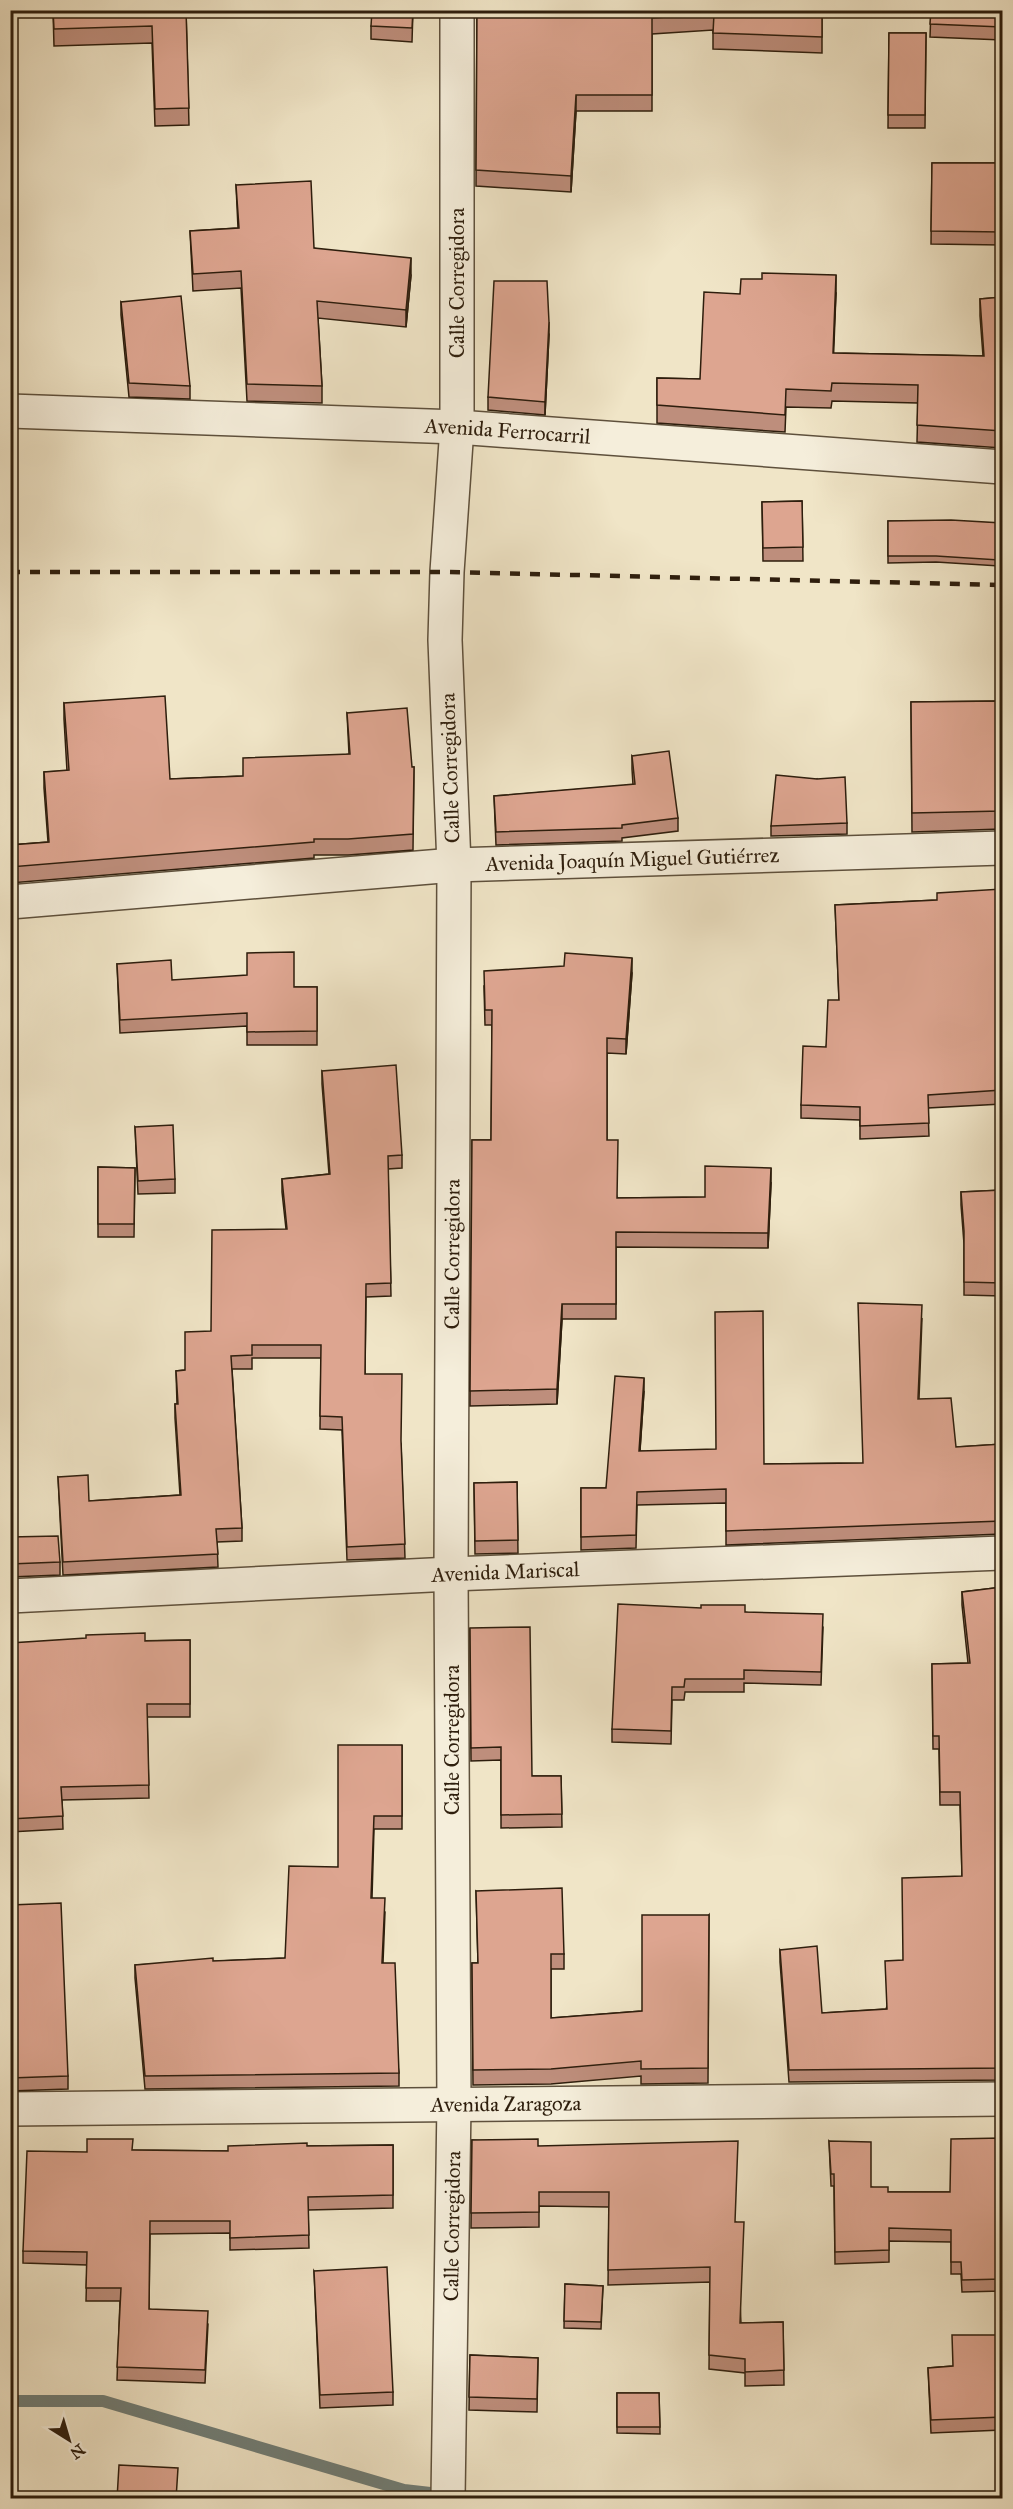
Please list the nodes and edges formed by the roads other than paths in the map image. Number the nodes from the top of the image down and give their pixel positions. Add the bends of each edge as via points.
1 (458, 10) edge
2 (10, 411) edge
3 (457, 427) junction
4 (1002, 467) edge
5 (1002, 848) edge
6 (454, 865) junction
7 (10, 902) edge
8 (1002, 1553) edge
9 (451, 1574) junction
10 (10, 1596) edge
11 (1002, 2099) edge
12 (454, 2103) junction
13 (10, 2109) edge
14 (448, 2499) edge

1 - 3 street, Calle Corregidora
2 - 3 street, Avenida Ferrocarril
3 - 4 street, Avenida Ferrocarril
3 - 6 street, Calle Corregidora via 446,640
5 - 6 street, Avenida Joaquín Miguel Gutiérrez
6 - 7 street, Avenida Joaquín Miguel Gutiérrez
6 - 9 street, Calle Corregidora
8 - 9 street, Avenida Mariscal
9 - 10 street, Avenida Mariscal
9 - 12 street, Calle Corregidora
11 - 12 street, Avenida Zaragoza
12 - 13 street, Avenida Zaragoza
12 - 14 street, Calle Corregidora

